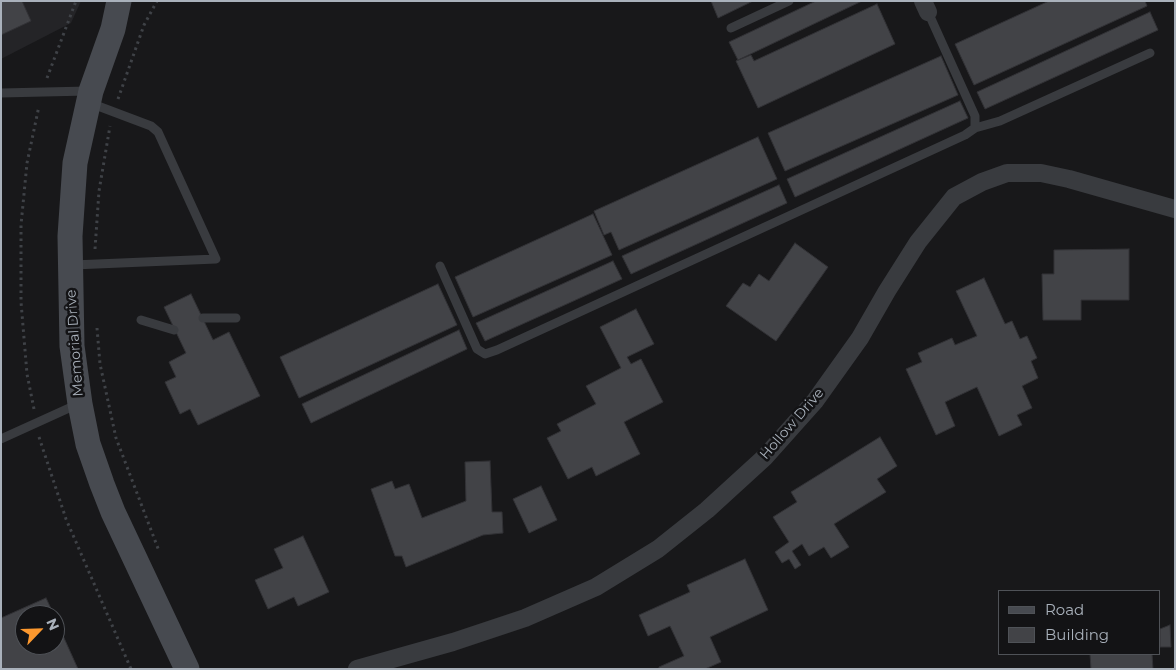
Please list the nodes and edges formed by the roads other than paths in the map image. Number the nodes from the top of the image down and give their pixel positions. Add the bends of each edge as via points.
1 (119, 1) edge
2 (789, 1) edge
3 (925, 7) edge
4 (731, 28) dead end
5 (1150, 53) dead end
6 (1, 93) edge
7 (90, 97) junction
8 (975, 128) junction
9 (1175, 209) edge
10 (82, 264) junction
11 (440, 266) dead end
12 (203, 318) dead end
13 (236, 318) dead end
14 (141, 320) dead end
15 (174, 330) dead end
16 (80, 404) junction
17 (1, 439) edge
18 (187, 669) edge
19 (357, 669) edge

1 - 7 main road, Memorial Drive
2 - 4 lane
3 - 8 lane via 975,116
5 - 8 lane via 1000,121
6 - 7 lane
7 - 10 main road, Memorial Drive via 75,163 70,236
7 - 10 lane via 114,112 152,126 158,132 216,259
8 - 11 lane via 485,354 477,349
9 - 19 street, Hollow Drive via 1041,173 1006,173 954,197 918,242 886,290 860,338 815,401 765,457 658,549 596,587 525,618
10 - 16 main road, Memorial Drive via 72,346
12 - 13 lane
14 - 15 lane
16 - 17 lane
16 - 18 main road, Memorial Drive via 88,444 113,512

